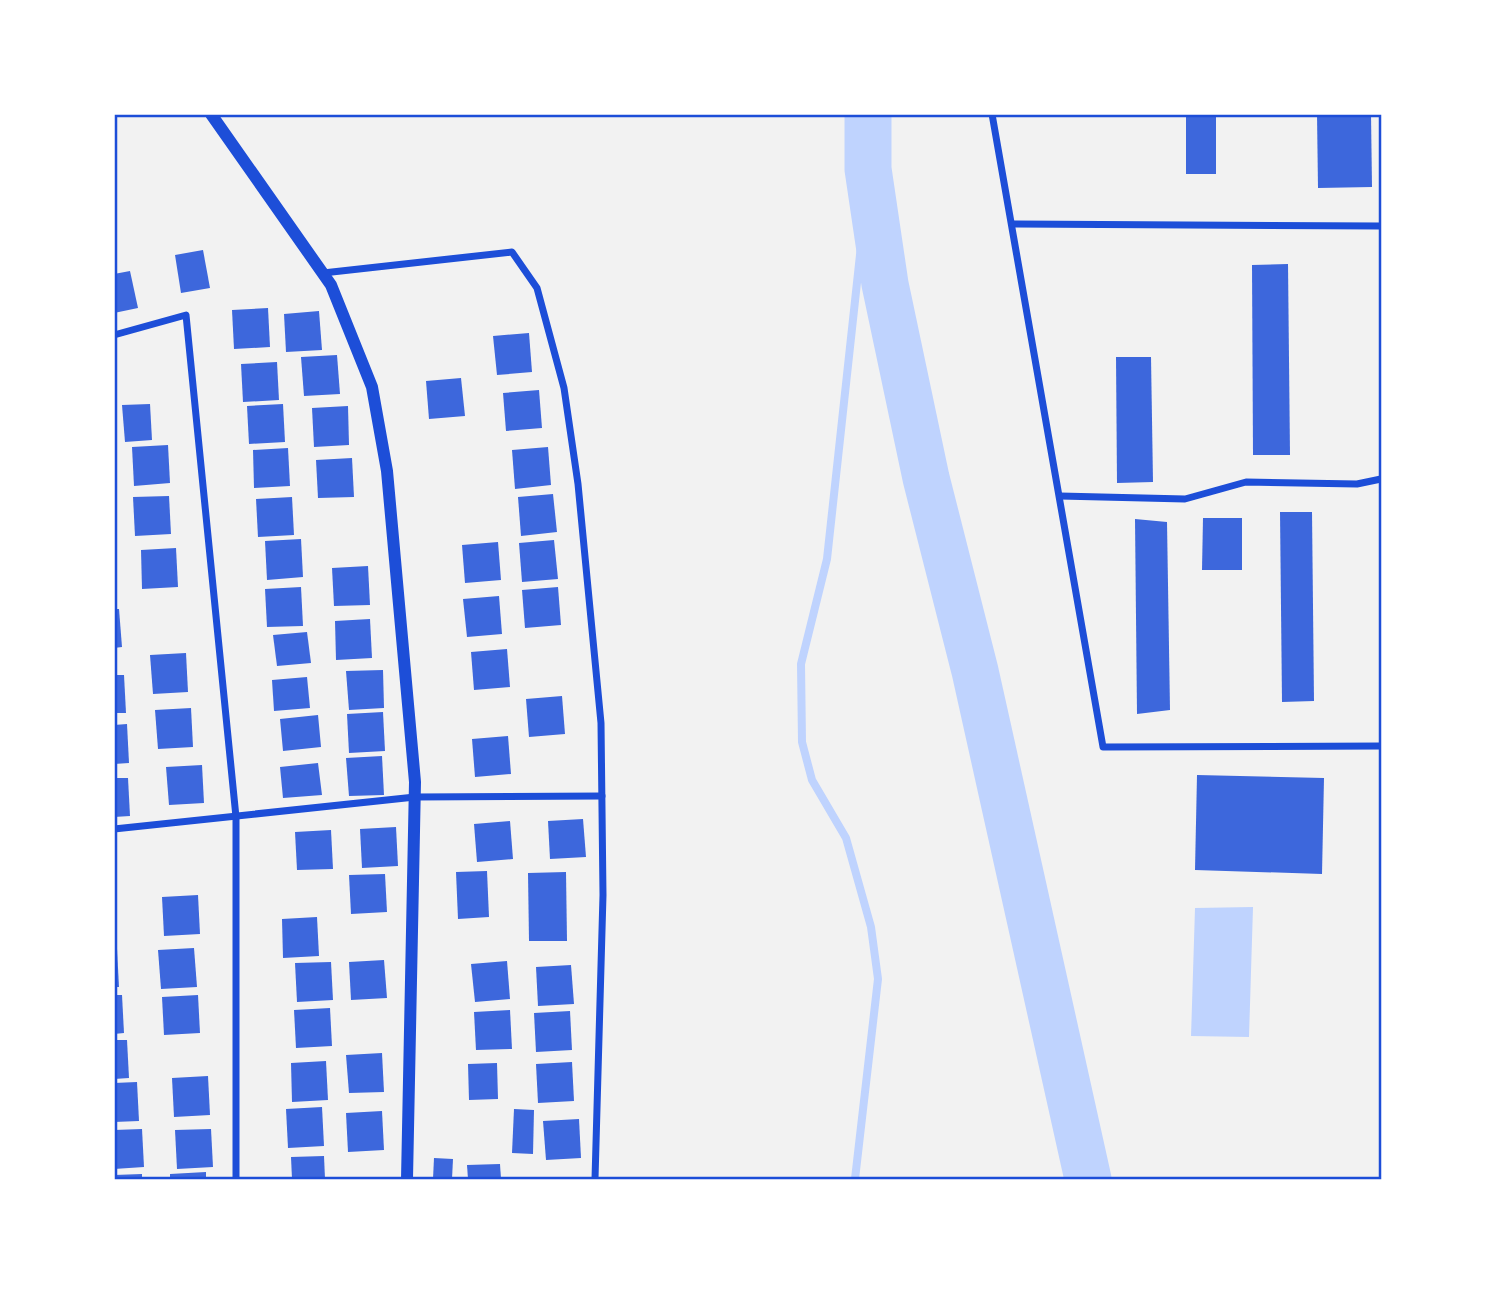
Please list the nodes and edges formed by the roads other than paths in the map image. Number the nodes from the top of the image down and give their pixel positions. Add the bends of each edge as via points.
1 (211, 114) edge
2 (992, 114) edge
3 (1013, 224) junction
4 (1381, 226) edge
5 (322, 273) junction
6 (114, 335) edge
7 (1381, 479) edge
8 (1060, 496) junction
9 (1381, 746) edge
10 (602, 796) junction
11 (415, 797) junction
12 (236, 817) junction
13 (114, 829) edge
14 (236, 1179) edge
15 (407, 1179) edge
16 (595, 1179) edge

1 - 5 street
2 - 3 street
3 - 4 street
3 - 8 street
5 - 10 street via 512,253 537,288 564,388 578,484 601,723
5 - 11 street via 358,349 380,425 410,704
6 - 12 street via 186,315
7 - 8 street via 1357,484 1246,482 1185,499
8 - 9 street via 1103,747
10 - 11 street
10 - 16 street
11 - 12 street
11 - 15 street
12 - 13 street
12 - 14 street

